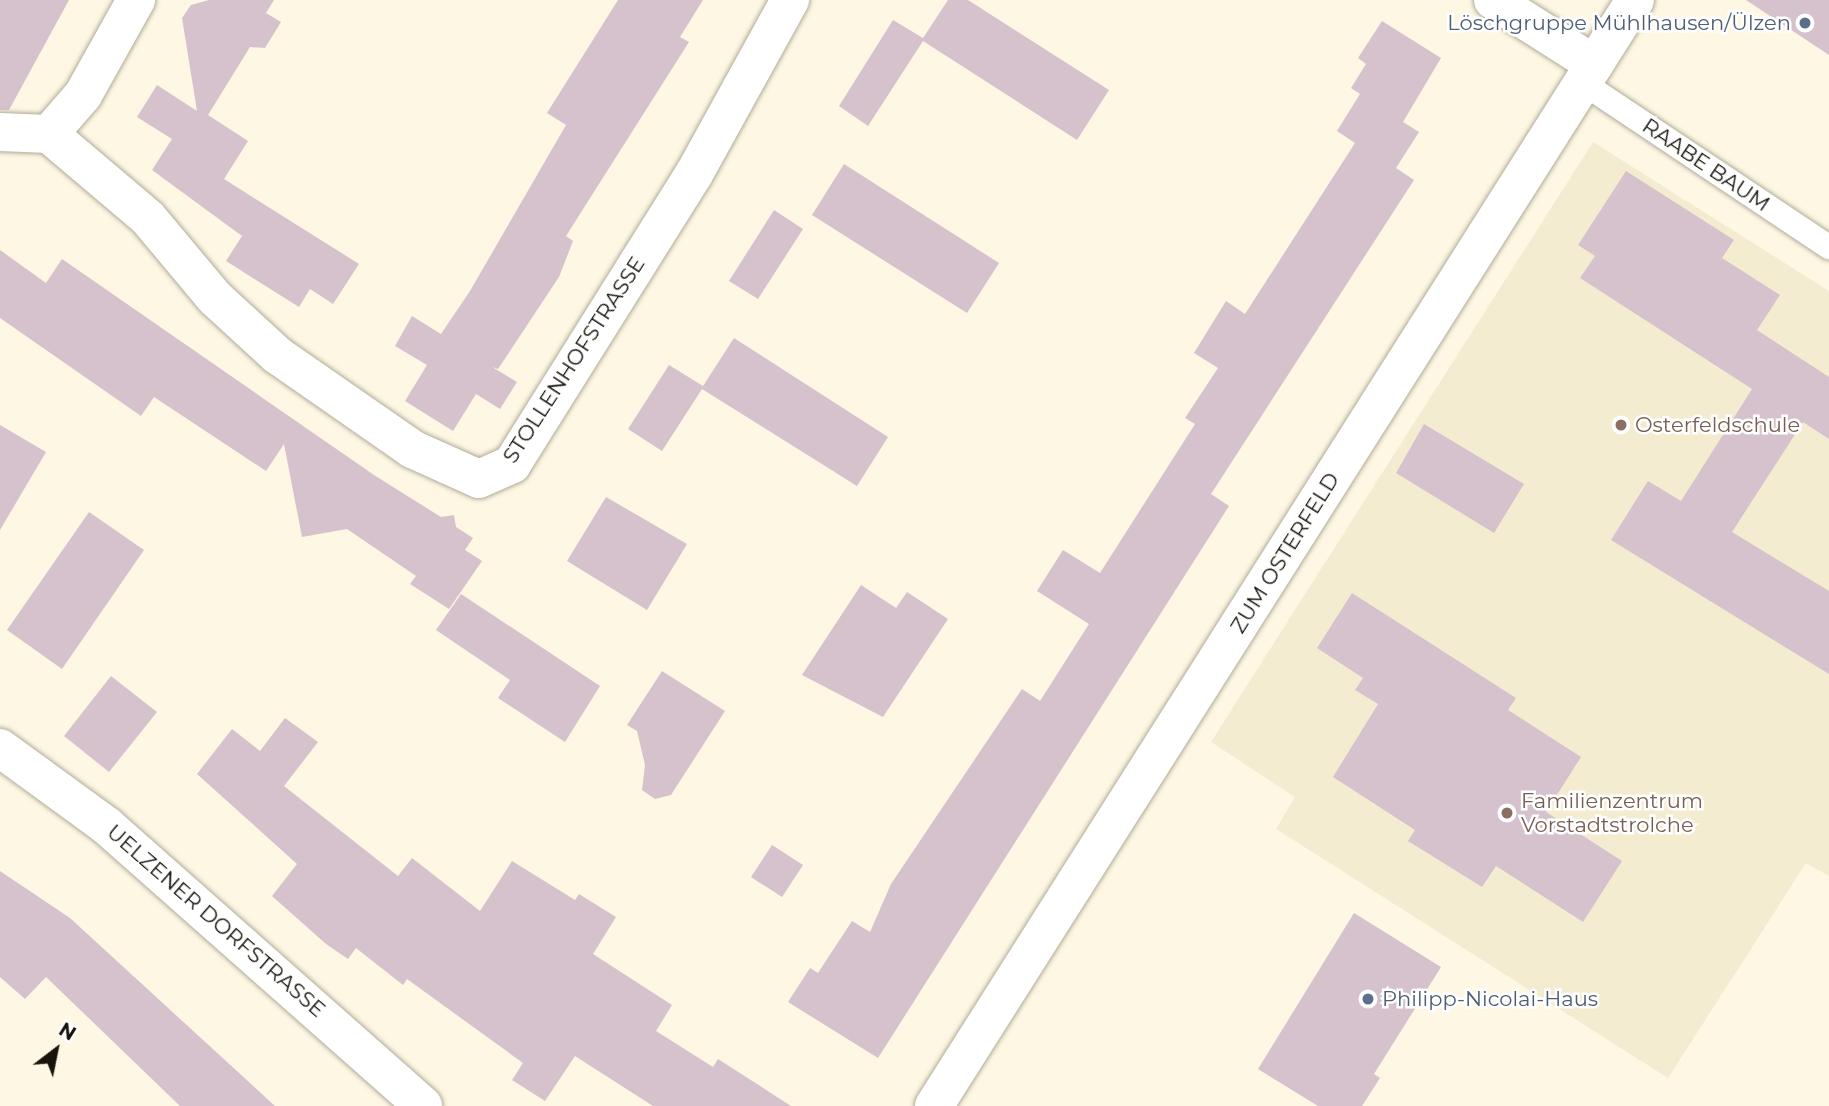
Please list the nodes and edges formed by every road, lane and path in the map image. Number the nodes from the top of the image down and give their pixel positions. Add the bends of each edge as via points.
1 (136, 0) edge
2 (790, 0) edge
3 (1493, 0) edge
4 (1635, 0) edge
5 (1588, 74) junction
6 (0, 132) edge
7 (49, 134) junction
8 (1829, 247) edge
9 (0, 748) edge
10 (423, 1106) edge
11 (934, 1106) edge

1 - 7 street via 83,95
2 - 7 street, STOLLENHOFSTRASSE via 694,174 512,464 479,479 412,449 277,355 215,298 148,218
3 - 5 street
4 - 5 street, ZUM OSTERFELD
5 - 8 lane, RAABE BAUM
5 - 11 street, ZUM OSTERFELD
6 - 7 street
9 - 10 street, UELZENER DORFSTRASSE via 118,835

